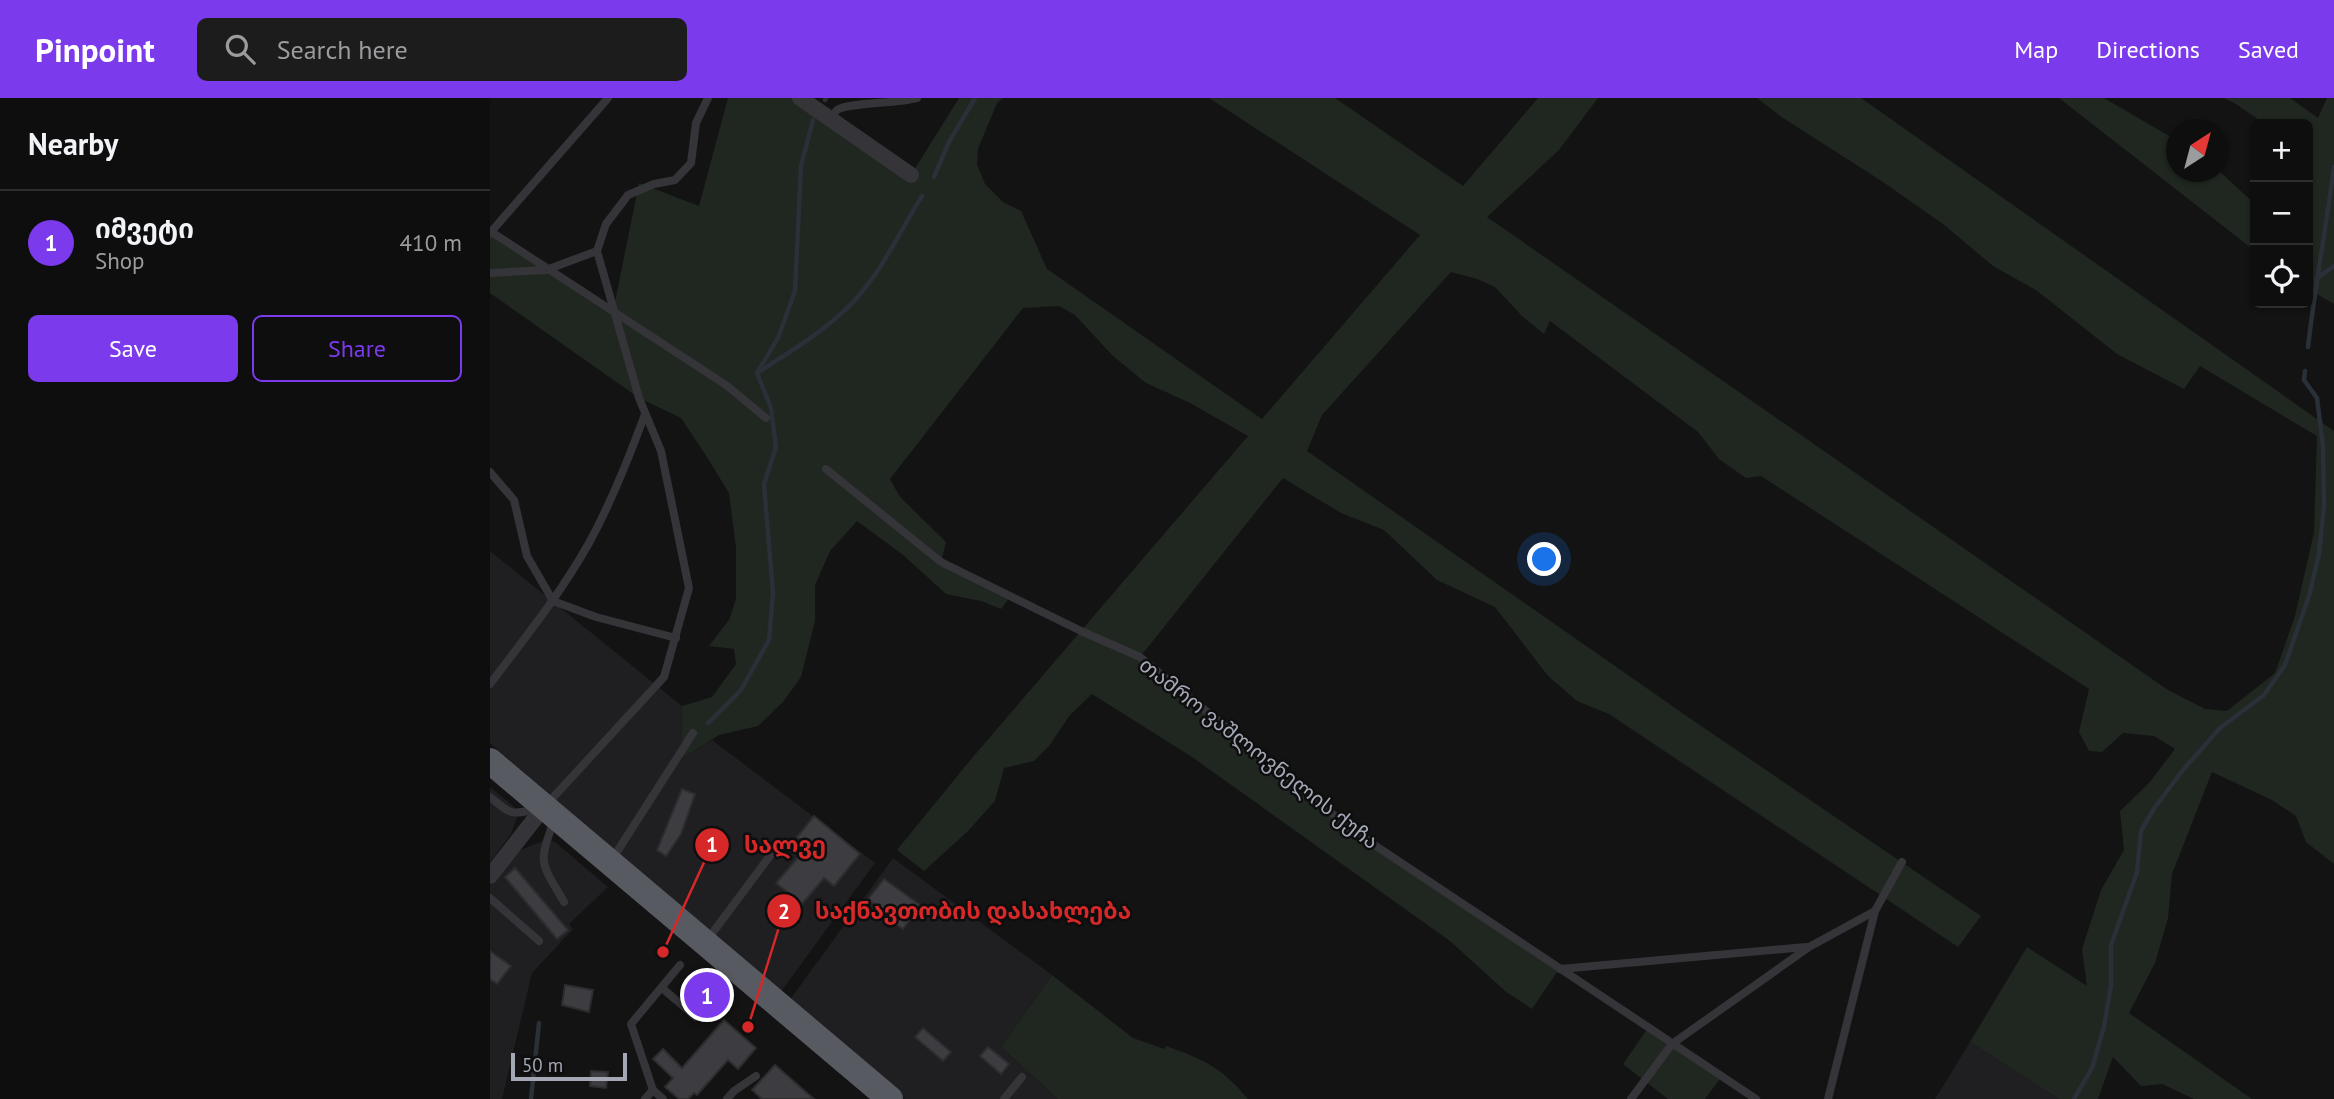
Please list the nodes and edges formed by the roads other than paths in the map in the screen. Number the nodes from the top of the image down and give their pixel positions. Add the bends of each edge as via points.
1 (608, 98) edge
2 (708, 98) edge
3 (800, 98) edge
4 (917, 98) edge
5 (874, 101) edge
6 (830, 119) junction
7 (912, 175) dead end
8 (490, 232) edge
9 (597, 251) junction
10 (547, 270) junction
11 (490, 273) edge
12 (614, 313) junction
13 (646, 414) junction
14 (766, 418) dead end
15 (825, 468) dead end
16 (490, 472) edge
17 (553, 601) junction
18 (676, 638) junction
19 (490, 684) edge
20 (693, 733) dead end
21 (490, 761) edge
22 (490, 797) edge
23 (549, 812) junction
24 (778, 845) dead end
25 (1902, 862) dead end
26 (610, 864) junction
27 (490, 876) edge
28 (490, 898) edge
29 (564, 902) dead end
30 (1875, 911) junction
31 (539, 941) dead end
32 (704, 944) junction
33 (1808, 947) junction
34 (680, 965) dead end
35 (1559, 969) junction
36 (662, 988) junction
37 (696, 1017) dead end
38 (1672, 1044) junction
39 (756, 1076) dead end
40 (1022, 1077) dead end
41 (653, 1090) junction
42 (646, 1099) edge
43 (663, 1099) edge
44 (727, 1099) edge
45 (890, 1099) edge
46 (1004, 1099) edge
47 (1631, 1099) edge
48 (1756, 1099) edge
49 (1828, 1099) edge

1 - 8 lane
2 - 9 lane via 696,123 691,163 675,180 628,195 606,224
3 - 6 street
4 - 5 lane
5 - 6 lane via 836,110
6 - 7 street
8 - 10 lane
9 - 10 lane
9 - 12 lane
10 - 11 lane
10 - 12 lane
12 - 13 lane
12 - 14 lane via 726,385
13 - 17 lane via 622,478
13 - 18 lane via 661,451 689,588
15 - 35 lane, თამრო ვაშლოვნელის ქუჩა via 941,562 1139,657 1352,830
16 - 17 lane via 514,500 527,556
17 - 18 lane
17 - 19 lane
18 - 23 lane via 664,677
20 - 26 lane
21 - 23 highway
22 - 23 lane via 514,814
23 - 26 highway
23 - 27 street
23 - 29 lane via 543,865
24 - 32 lane
25 - 30 lane
26 - 32 highway
28 - 31 lane
30 - 33 lane
30 - 49 lane
32 - 45 highway
33 - 35 lane
33 - 38 lane
34 - 36 lane
35 - 38 lane, თამრო ვაშლოვნელის ქუჩა
36 - 37 lane
36 - 41 lane via 631,1024
38 - 47 lane
38 - 48 lane, თამრო ვაშლოვნელის ქუჩა
39 - 44 lane
40 - 46 lane
41 - 42 lane
41 - 43 lane

